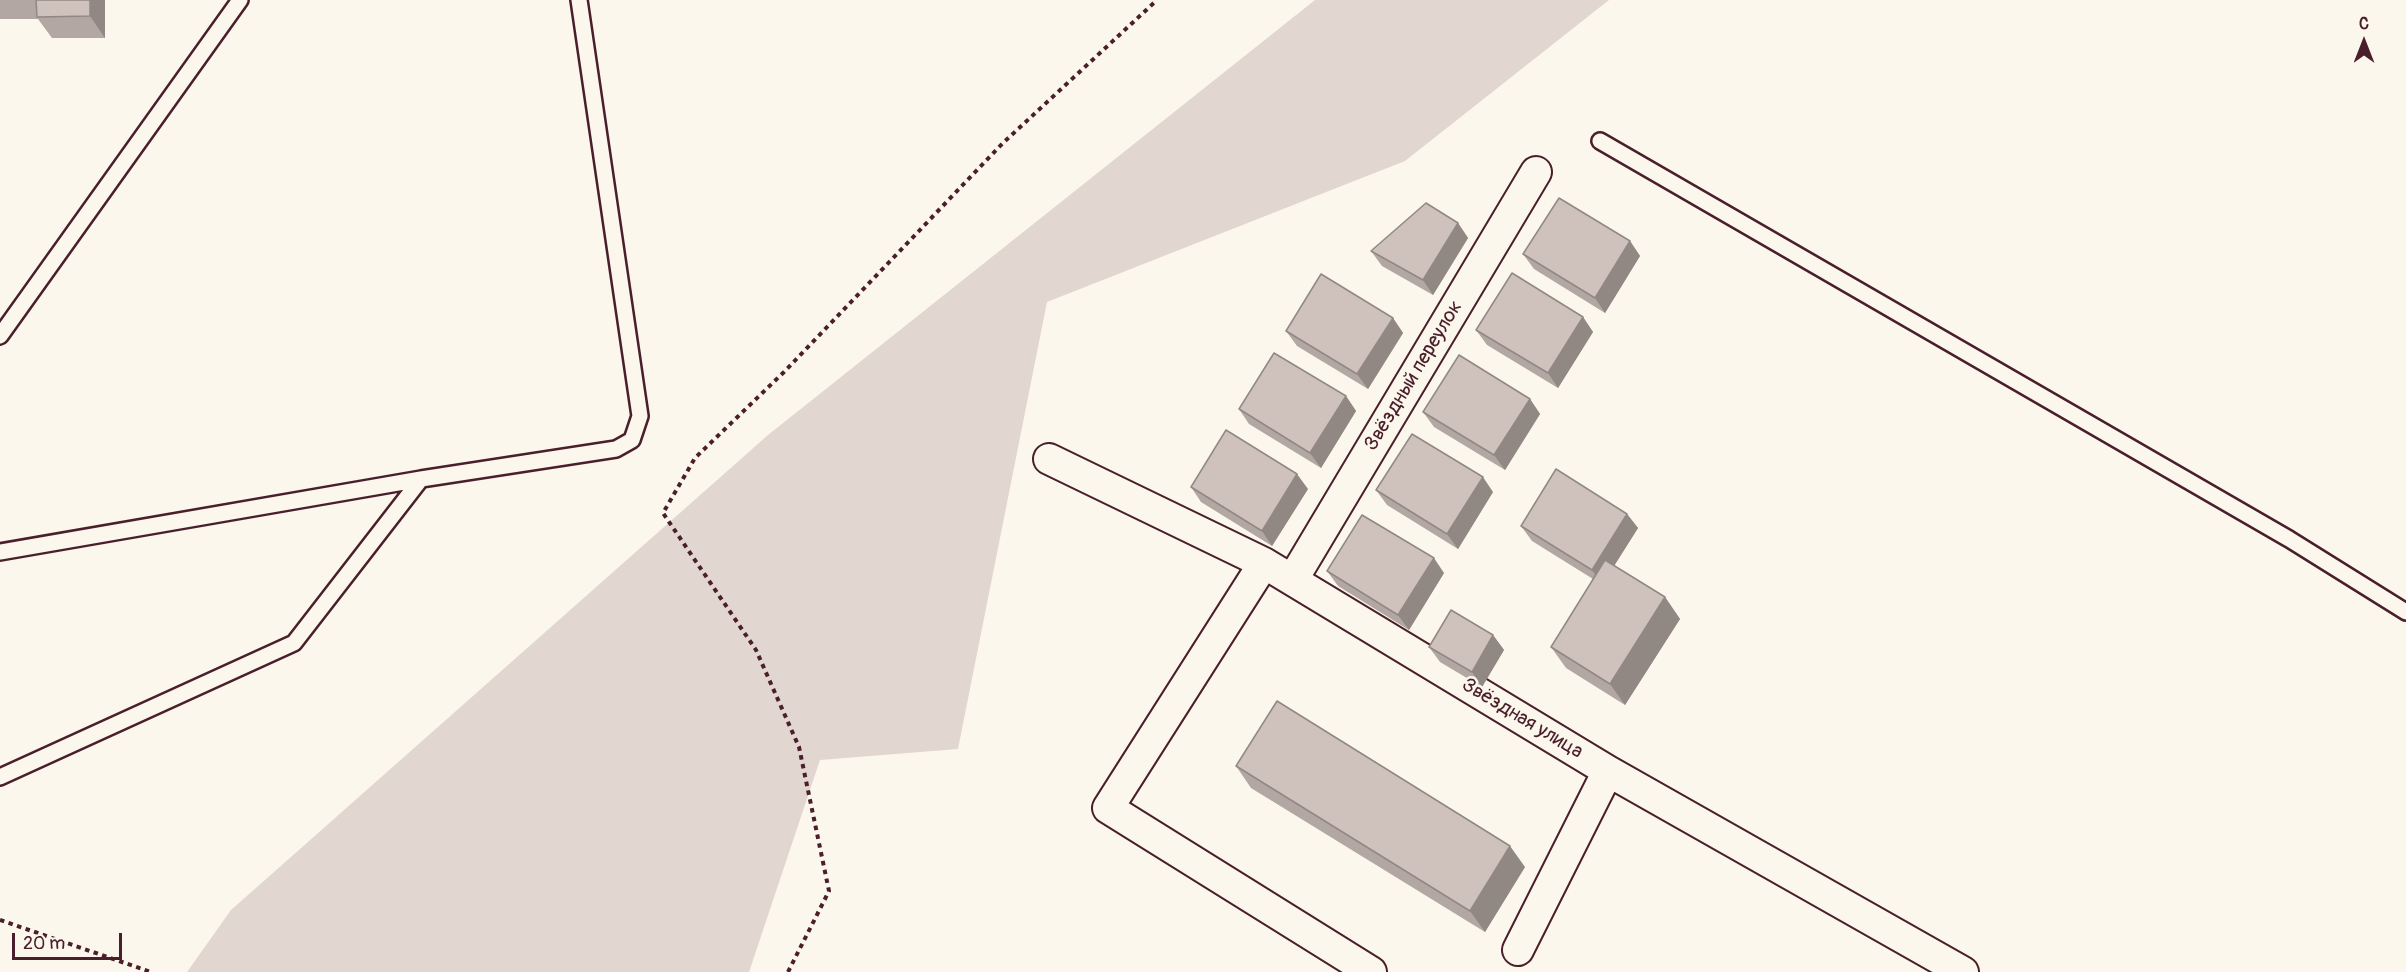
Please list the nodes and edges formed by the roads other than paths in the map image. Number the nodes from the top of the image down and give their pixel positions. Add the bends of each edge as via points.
1 (240, 0) edge
2 (579, 0) edge
3 (1600, 141) dead end
4 (1536, 172) dead end
5 (0, 336) edge
6 (1049, 459) dead end
7 (421, 479) junction
8 (0, 552) edge
9 (1256, 574) junction
10 (1293, 579) junction
11 (2406, 612) edge
12 (1608, 771) junction
13 (0, 777) edge
14 (1518, 950) dead end
15 (1371, 972) edge
16 (1963, 972) edge

1 - 5 lane
2 - 7 lane via 640,416 632,440 616,449
3 - 11 lane via 2279,533
4 - 10 street, Звёздный переулок
6 - 9 street, Звёздная улица
7 - 8 lane
7 - 13 lane via 294,643
9 - 10 street, Звёздная улица
9 - 15 street via 1108,808
10 - 12 street, Звёздная улица
12 - 14 street
12 - 16 street, Звёздная улица

